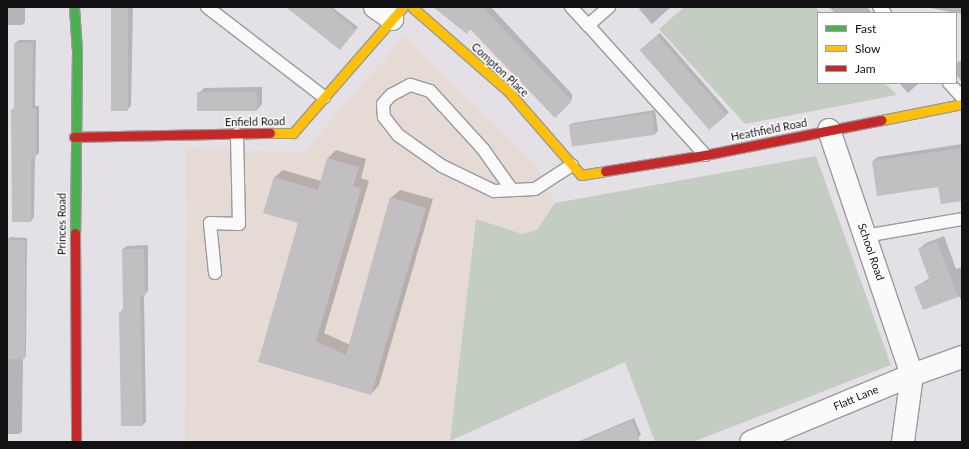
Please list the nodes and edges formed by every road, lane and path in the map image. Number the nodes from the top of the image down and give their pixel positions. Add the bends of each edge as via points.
1 (74, 7) edge
2 (207, 7) edge
3 (375, 7) edge
4 (412, 7) edge
5 (571, 7) edge
6 (609, 7) edge
7 (397, 13) edge
8 (588, 25) junction
9 (950, 84) edge
10 (324, 97) junction
11 (962, 97) edge
12 (962, 104) edge
13 (829, 130) junction
14 (237, 134) junction
15 (74, 137) junction
16 (705, 155) junction
17 (572, 164) junction
18 (581, 175) joint
19 (512, 190) junction
20 (962, 219) edge
21 (865, 236) junction
22 (215, 273) dead end
23 (962, 358) edge
24 (912, 375) junction
25 (76, 442) edge
26 (751, 442) edge
27 (903, 442) edge

1 - 15 street, Princes Road via 77,52
2 - 10 lane
3 - 7 street
4 - 17 street, Compton Place via 508,91
5 - 8 lane
6 - 8 lane
7 - 10 street, Enfield Road
8 - 16 lane
9 - 11 lane
10 - 14 street, Enfield Road via 293,133
12 - 13 street, Heathfield Road
13 - 16 street, Heathfield Road
13 - 21 street, School Road
14 - 15 street, Enfield Road
14 - 22 lane via 239,224 210,223
15 - 25 street, Princes Road
16 - 18 street, Heathfield Road
17 - 18 street, Compton Place
17 - 19 lane via 535,189
19 - 19 lane via 494,191 442,166 398,135 384,117 383,104 391,94 410,85 430,91 483,149
20 - 21 lane
21 - 24 street, School Road
23 - 24 street, Flatt Lane
24 - 26 street, Flatt Lane
24 - 27 street

